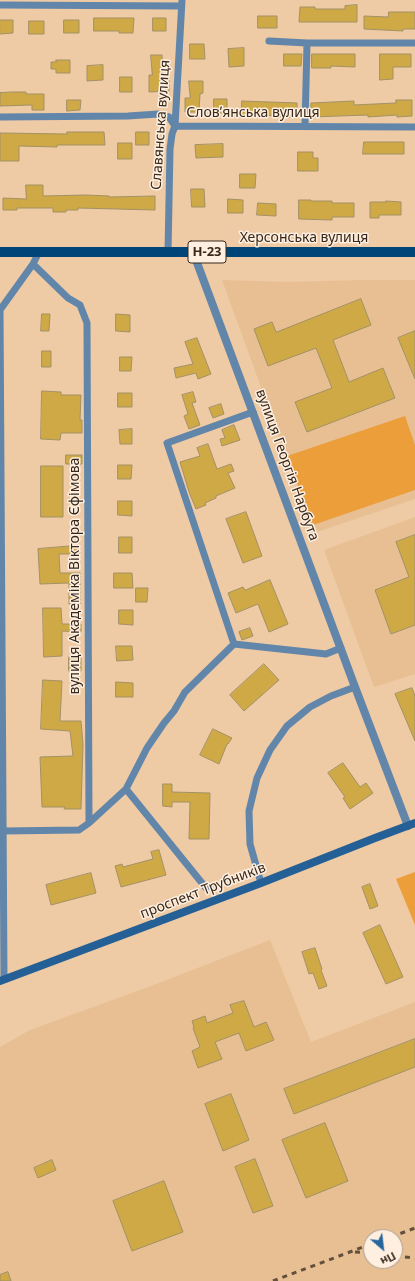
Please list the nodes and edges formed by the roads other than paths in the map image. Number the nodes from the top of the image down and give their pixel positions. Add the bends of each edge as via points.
1 (182, 3) edge
2 (0, 5) edge
3 (269, 41) dead end
4 (307, 43) junction
5 (415, 43) edge
6 (0, 117) edge
7 (305, 125) junction
8 (174, 126) junction
9 (415, 127) edge
10 (0, 252) edge
11 (39, 252) junction
12 (168, 252) junction
13 (193, 252) junction
14 (415, 252) edge
15 (33, 264) junction
16 (254, 412) junction
17 (234, 644) junction
18 (341, 648) junction
19 (355, 687) junction
20 (126, 789) junction
21 (89, 823) junction
22 (412, 825) edge
23 (3, 831) junction
24 (261, 884) junction
25 (206, 888) dead end
26 (2, 980) edge

1 - 2 street
1 - 8 street, Славянська вулиця
3 - 4 street
4 - 5 street
4 - 7 street
6 - 8 street, Словʼянська вулиця via 158,114 169,117
7 - 8 street, Словʼянська вулиця
7 - 9 street, Словʼянська вулиця
8 - 12 street, Славянська вулиця via 170,149
10 - 11 main road, Херсонська вулиця / Н-23
11 - 12 main road, Херсонська вулиця / Н-23
11 - 15 street
12 - 13 main road, Херсонська вулиця / Н-23
13 - 14 main road, Херсонська вулиця / Н-23
13 - 16 street, вулиця Георгія Нарбута
15 - 21 street, вулиця Академіка Віктора Єфімова via 68,298 80,305 87,323
15 - 23 street via 0,310
16 - 17 street via 166,443
16 - 18 street, вулиця Георгія Нарбута
17 - 18 street via 326,654
17 - 20 street via 185,692 147,748
18 - 19 street, вулиця Георгія Нарбута
19 - 22 street, вулиця Георгія Нарбута
19 - 24 street via 310,707 287,726 267,756 257,778 249,811 250,844
20 - 21 street
20 - 25 street
21 - 23 street via 79,830
22 - 24 main road, проспект Трубників
23 - 26 street
24 - 26 main road, проспект Трубників

